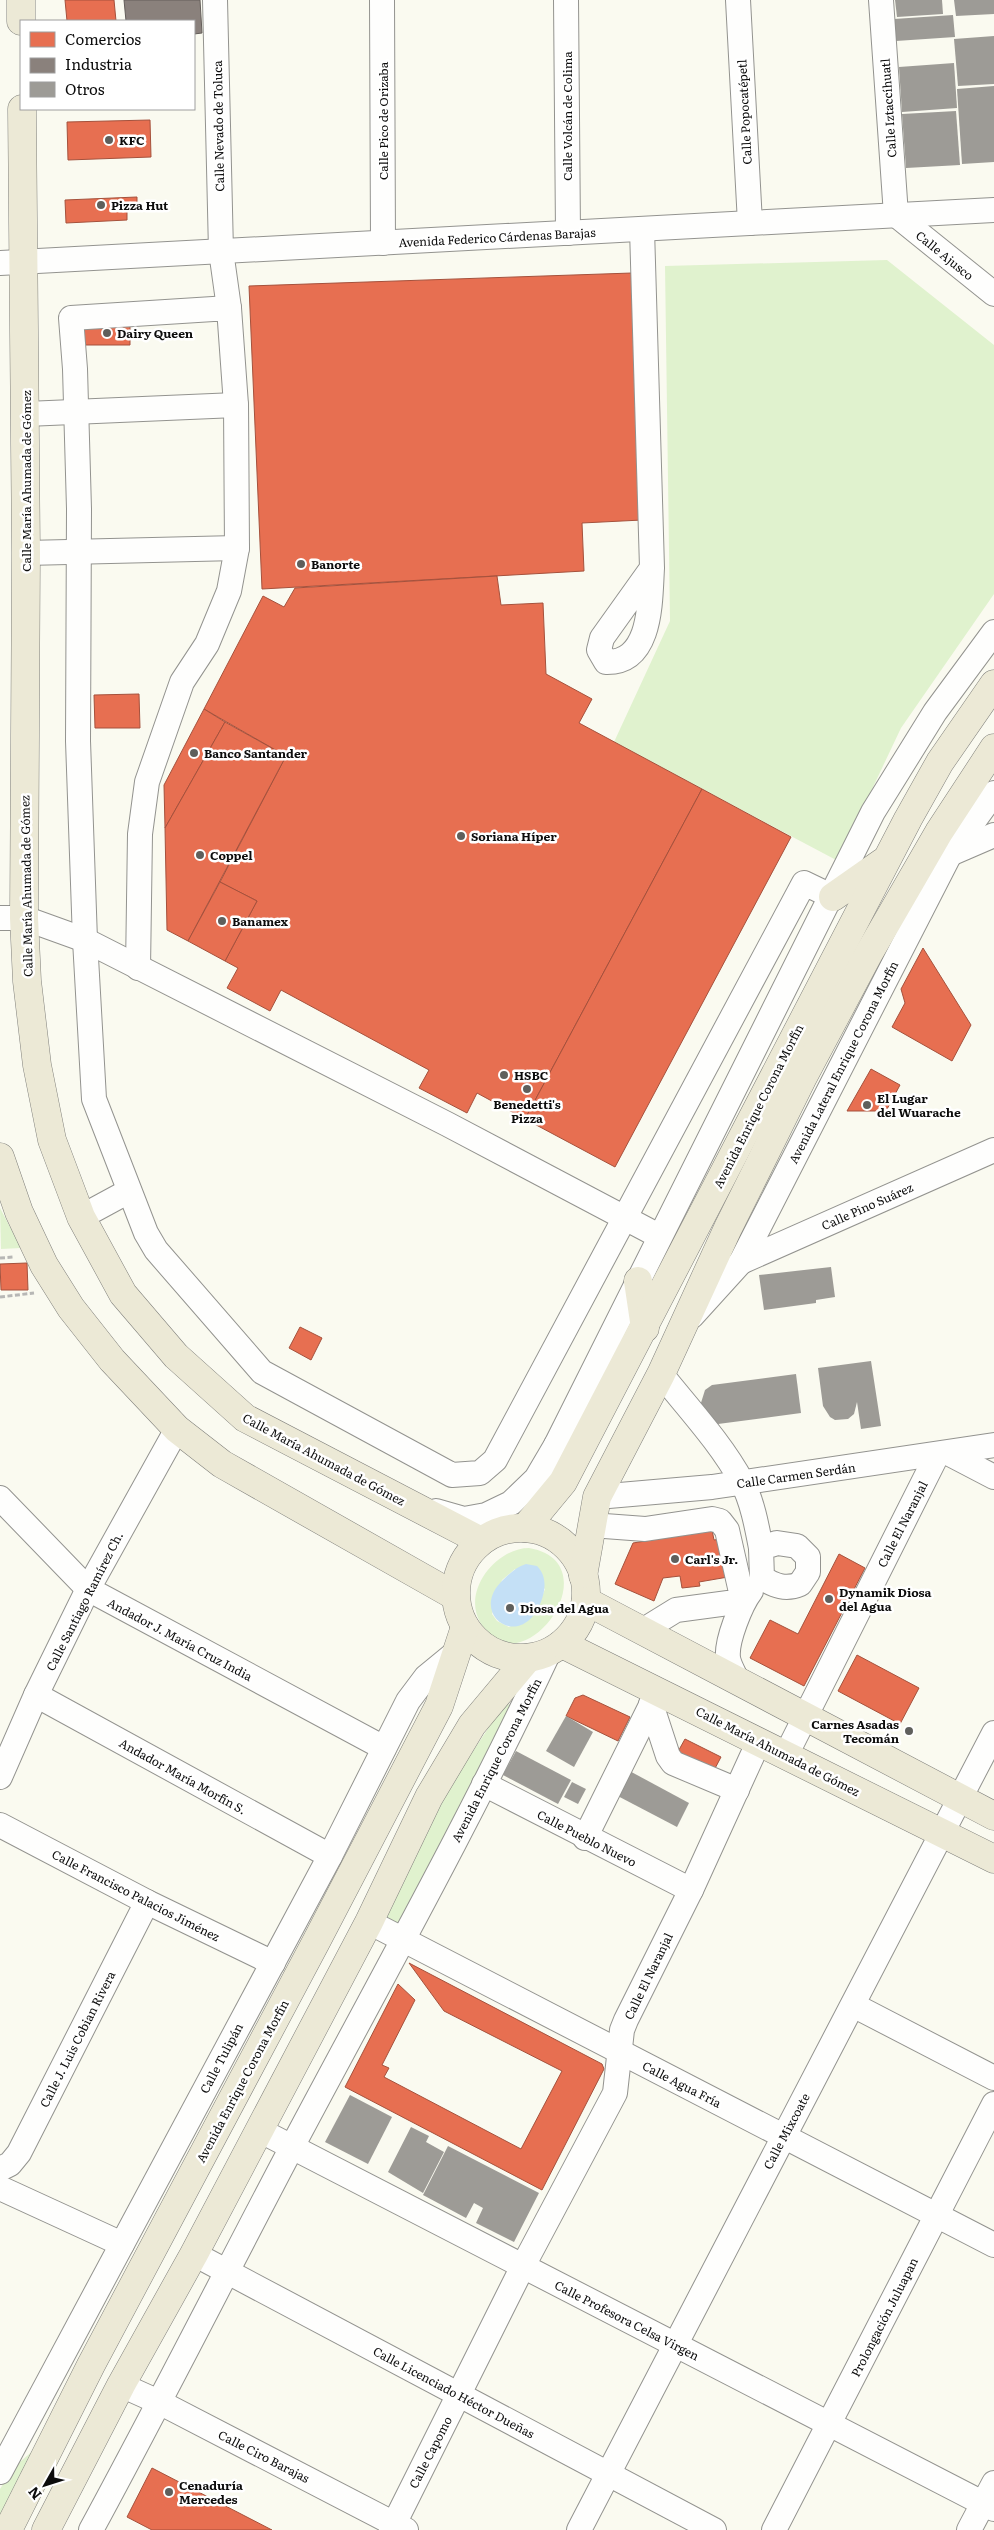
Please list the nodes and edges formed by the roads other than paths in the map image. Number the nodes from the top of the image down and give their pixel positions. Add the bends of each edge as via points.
1 (21, 0) edge
2 (215, 0) edge
3 (382, 0) edge
4 (566, 0) edge
5 (738, 0) edge
6 (880, 0) edge
7 (21, 20) edge
8 (22, 110) edge
9 (994, 210) edge
10 (896, 215) junction
11 (750, 223) junction
12 (642, 229) junction
13 (568, 233) junction
14 (383, 243) junction
15 (221, 251) junction
16 (12, 262) edge
17 (994, 294) edge
18 (229, 308) junction
19 (236, 405) junction
20 (76, 413) junction
21 (26, 414) junction
22 (236, 548) junction
23 (79, 550) junction
24 (26, 553) junction
25 (652, 568) dead end
26 (994, 632) edge
27 (994, 684) edge
28 (994, 748) edge
29 (994, 793) edge
30 (994, 835) edge
31 (950, 854) junction
32 (885, 862) junction
33 (919, 867) junction
34 (832, 897) junction
35 (12, 918) edge
36 (84, 940) junction
37 (138, 968) junction
38 (994, 1150) edge
39 (0, 1157) edge
40 (129, 1191) junction
41 (625, 1216) junction
42 (81, 1217) junction
43 (659, 1236) junction
44 (741, 1262) junction
45 (638, 1281) junction
46 (684, 1325) junction
47 (645, 1328) junction
48 (660, 1374) junction
49 (178, 1429) junction
50 (556, 1445) junction
51 (994, 1445) edge
52 (943, 1454) junction
53 (994, 1477) edge
54 (563, 1482) junction
55 (743, 1482) junction
56 (663, 1491) junction
57 (597, 1497) junction
58 (0, 1498) edge
59 (402, 1500) junction
60 (591, 1525) junction
61 (668, 1526) junction
62 (525, 1528) junction
63 (481, 1541) junction
64 (761, 1548) junction
65 (762, 1578) junction
66 (584, 1588) junction
67 (88, 1589) junction
68 (456, 1596) junction
69 (743, 1601) junction
70 (465, 1627) junction
71 (642, 1631) junction
72 (546, 1652) junction
73 (454, 1654) junction
74 (737, 1680) junction
75 (36, 1695) junction
76 (655, 1697) junction
77 (806, 1715) junction
78 (994, 1733) edge
79 (759, 1741) junction
80 (384, 1748) junction
81 (786, 1755) junction
82 (0, 1777) edge
83 (484, 1784) junction
84 (737, 1790) junction
85 (960, 1798) junction
86 (994, 1816) edge
87 (0, 1825) edge
88 (942, 1833) junction
89 (585, 1838) junction
90 (330, 1856) junction
91 (994, 1860) edge
92 (690, 1890) junction
93 (147, 1902) junction
94 (369, 1922) junction
95 (403, 1940) junction
96 (273, 1963) junction
97 (853, 2005) junction
98 (619, 2052) junction
99 (994, 2078) edge
100 (994, 2104) edge
101 (259, 2130) junction
102 (784, 2136) junction
103 (292, 2147) junction
104 (0, 2169) edge
105 (0, 2188) edge
106 (936, 2216) junction
107 (122, 2244) junction
108 (994, 2245) edge
109 (194, 2254) junction
110 (523, 2266) junction
111 (228, 2272) junction
112 (131, 2289) junction
113 (675, 2345) junction
114 (121, 2385) junction
115 (459, 2394) junction
116 (161, 2403) junction
117 (828, 2424) junction
118 (2, 2468) edge
119 (608, 2474) junction
120 (994, 2483) edge
121 (988, 2507) edge
122 (397, 2528) edge
123 (94, 2529) edge
124 (8, 2530) edge
125 (46, 2530) edge
126 (579, 2530) edge
127 (714, 2530) edge
128 (774, 2530) edge
129 (969, 2530) edge

1 - 7 main road
2 - 15 street, Calle Nevado de Toluca
3 - 14 street, Calle Pico de Orizaba
4 - 13 street, Calle Volcán de Colima
5 - 11 street, Calle Popocatépetl
6 - 10 street, Calle Iztaccíhuatl
8 - 16 main road, Calle María Ahumada de Gómez
9 - 10 street, Avenida Federico Cárdenas Barajas
10 - 11 street, Avenida Federico Cárdenas Barajas
10 - 17 street, Calle Ajusco
11 - 12 street, Avenida Federico Cárdenas Barajas
12 - 13 street, Avenida Federico Cárdenas Barajas
12 - 25 street
13 - 14 street, Avenida Federico Cárdenas Barajas
14 - 15 street, Avenida Federico Cárdenas Barajas
15 - 16 street, Avenida Federico Cárdenas Barajas
15 - 18 street, Calle Nevado de Toluca
16 - 21 main road, Calle María Ahumada de Gómez
18 - 19 street, Calle Nevado de Toluca
18 - 20 street via 71,318
19 - 20 street
19 - 22 street, Calle Nevado de Toluca
20 - 21 street
20 - 23 street
21 - 24 main road, Calle María Ahumada de Gómez
22 - 23 street
22 - 37 street, Calle Nevado de Toluca via 229,591 207,644 182,682 147,782 140,834
23 - 24 street
23 - 36 street via 78,741
24 - 35 main road, Calle María Ahumada de Gómez
26 - 34 street via 935,712 873,812
27 - 32 main road, Avenida Enrique Corona Morfín via 940,762
28 - 33 main road, Avenida Enrique Corona Morfín
29 - 31 street, Avenida Lateral Enrique Corona Morfín
30 - 31 street
31 - 33 street
31 - 44 street, Avenida Lateral Enrique Corona Morfín
32 - 34 main road
32 - 47 main road, Avenida Enrique Corona Morfín
33 - 46 main road, Avenida Enrique Corona Morfín via 802,1079
34 - 41 street via 804,883
34 - 43 street
35 - 36 street
35 - 42 main road, Calle María Ahumada de Gómez via 27,981 37,1064 52,1140
36 - 37 street
36 - 40 street via 94,1099
37 - 41 street
38 - 44 street, Calle Pino Suárez
39 - 49 main road via 19,1212 44,1265 61,1291 112,1360
40 - 41 street via 156,1250 262,1372 452,1475 480,1473 495,1460
40 - 42 street
41 - 43 street
42 - 59 main road, Calle María Ahumada de Gómez via 123,1294 176,1356 245,1418
43 - 45 street
44 - 46 street, Avenida Lateral Enrique Corona Morfín
45 - 47 main road
45 - 50 street
46 - 48 main road, Avenida Enrique Corona Morfín
47 - 54 main road, Avenida Enrique Corona Morfín
48 - 55 street via 708,1432
48 - 57 main road, Avenida Enrique Corona Morfín
49 - 67 street, Calle Santiago Ramírez Ch.
49 - 68 main road via 222,1464
50 - 54 street
50 - 59 street via 536,1479 524,1492 511,1503 486,1515 464,1519
51 - 52 street, Calle Carmen Serdán
52 - 53 street
52 - 55 street, Calle Carmen Serdán
52 - 77 street, Calle El Naranjal
54 - 62 main road, Avenida Enrique Corona Morfín
55 - 56 street, Calle Carmen Serdán
55 - 64 street
56 - 57 street, Calle Carmen Serdán
56 - 61 street via 660,1512
57 - 60 main road, Avenida Enrique Corona Morfín
58 - 67 street, Andador J. María Cruz India
59 - 63 main road, Calle María Ahumada de Gómez
60 - 61 street via 645,1529
60 - 66 main road, Avenida Enrique Corona Morfín
61 - 69 street via 712,1519 720,1521 727,1530
62 - 63 main road, Avenida Enrique Corona Morfín via 509,1529
62 - 66 main road, Avenida Enrique Corona Morfín via 544,1533 561,1543 575,1558
63 - 68 main road, Avenida Enrique Corona Morfín via 467,1556 461,1569
64 - 65 street
64 - 65 street via 777,1543 797,1546 808,1557 809,1564 805,1579 793,1587 776,1586
65 - 69 street
66 - 71 main road
66 - 72 main road, Avenida Enrique Corona Morfín via 582,1617 574,1632
67 - 75 street, Calle Santiago Ramírez Ch.
67 - 80 street, Andador J. María Cruz India
68 - 70 main road, Avenida Enrique Corona Morfín via 458,1612
69 - 71 street via 676,1610
69 - 74 street via 728,1652
70 - 72 main road, Avenida Enrique Corona Morfín via 477,1642 509,1658
70 - 73 main road, Avenida Enrique Corona Morfín
71 - 74 main road
72 - 76 main road, Calle María Ahumada de Gómez
72 - 83 street, Avenida Enrique Corona Morfín via 510,1737
72 - 94 main road, Avenida Enrique Corona Morfín via 472,1725 429,1797
73 - 80 street, Calle Tulipán via 426,1678 408,1701
73 - 112 main road, Avenida Enrique Corona Morfín via 438,1706 402,1779
74 - 77 main road
75 - 82 street, Calle Santiago Ramírez Ch.
75 - 90 street, Andador María Morfín S.
76 - 79 main road, Calle María Ahumada de Gómez
76 - 84 street via 668,1756 673,1763
76 - 89 street
77 - 81 street, Calle El Naranjal
77 - 85 main road
78 - 85 street, Calle Mixcoate
79 - 81 main road, Calle María Ahumada de Gómez
79 - 84 street, Calle El Naranjal
80 - 90 street, Calle Tulipán
81 - 88 main road, Calle María Ahumada de Gómez
83 - 89 street, Calle Pueblo Nuevo
83 - 95 street, Avenida Enrique Corona Morfín
84 - 92 street, Calle El Naranjal
85 - 86 main road
85 - 88 street, Calle Mixcoate
87 - 93 street, Calle Francisco Palacios Jiménez
88 - 91 main road, Calle María Ahumada de Gómez
88 - 97 street, Calle Mixcoate
89 - 92 street, Calle Pueblo Nuevo
90 - 96 street, Calle Tulipán
92 - 98 street, Calle El Naranjal via 626,2020
93 - 96 street, Calle Francisco Palacios Jiménez
93 - 104 street, Calle J. Luis Cobian Rivera via 19,2153 10,2164
94 - 95 street, Calle Agua Fría
94 - 101 main road, Avenida Enrique Corona Morfín
95 - 98 street, Calle Agua Fría
95 - 103 street, Avenida Enrique Corona Morfín
96 - 107 street, Calle Tulipán
97 - 99 street
97 - 102 street, Calle Mixcoate
98 - 102 street, Calle Agua Fría
98 - 110 street, Calle El Naranjal via 615,2093
100 - 106 street, Prolongación Juluapan
101 - 103 street, Calle Profesora Celsa Virgen
101 - 109 main road, Avenida Enrique Corona Morfín
102 - 106 street, Calle Agua Fría
102 - 113 street, Calle Mixcoate
103 - 110 street, Calle Profesora Celsa Virgen
103 - 111 street, Avenida Enrique Corona Morfín
105 - 107 street
106 - 108 street, Calle Agua Fría
106 - 117 street, Prolongación Juluapan
107 - 118 street, Calle Tulipán
109 - 111 street, Calle Licenciado Héctor Dueñas
109 - 114 main road, Avenida Enrique Corona Morfín
110 - 113 street, Calle Profesora Celsa Virgen
110 - 115 street, Calle Capomo
111 - 115 street, Calle Licenciado Héctor Dueñas
111 - 116 street, Avenida Enrique Corona Morfín
112 - 118 street via 106,2312 46,2426
112 - 124 main road, Avenida Enrique Corona Morfín
113 - 117 street, Calle Profesora Celsa Virgen
113 - 119 street, Calle Mixcoate
114 - 116 street, Calle Ciro Barajas
114 - 125 main road, Avenida Enrique Corona Morfín
115 - 119 street, Calle Licenciado Héctor Dueñas
115 - 122 street, Calle Capomo
116 - 122 street, Calle Ciro Barajas
116 - 123 street, Avenida Enrique Corona Morfín
117 - 121 street, Calle Profesora Celsa Virgen
117 - 128 street, Prolongación Juluapan
119 - 126 street, Calle Mixcoate
119 - 127 street, Calle Licenciado Héctor Dueñas
120 - 121 street
121 - 129 street

